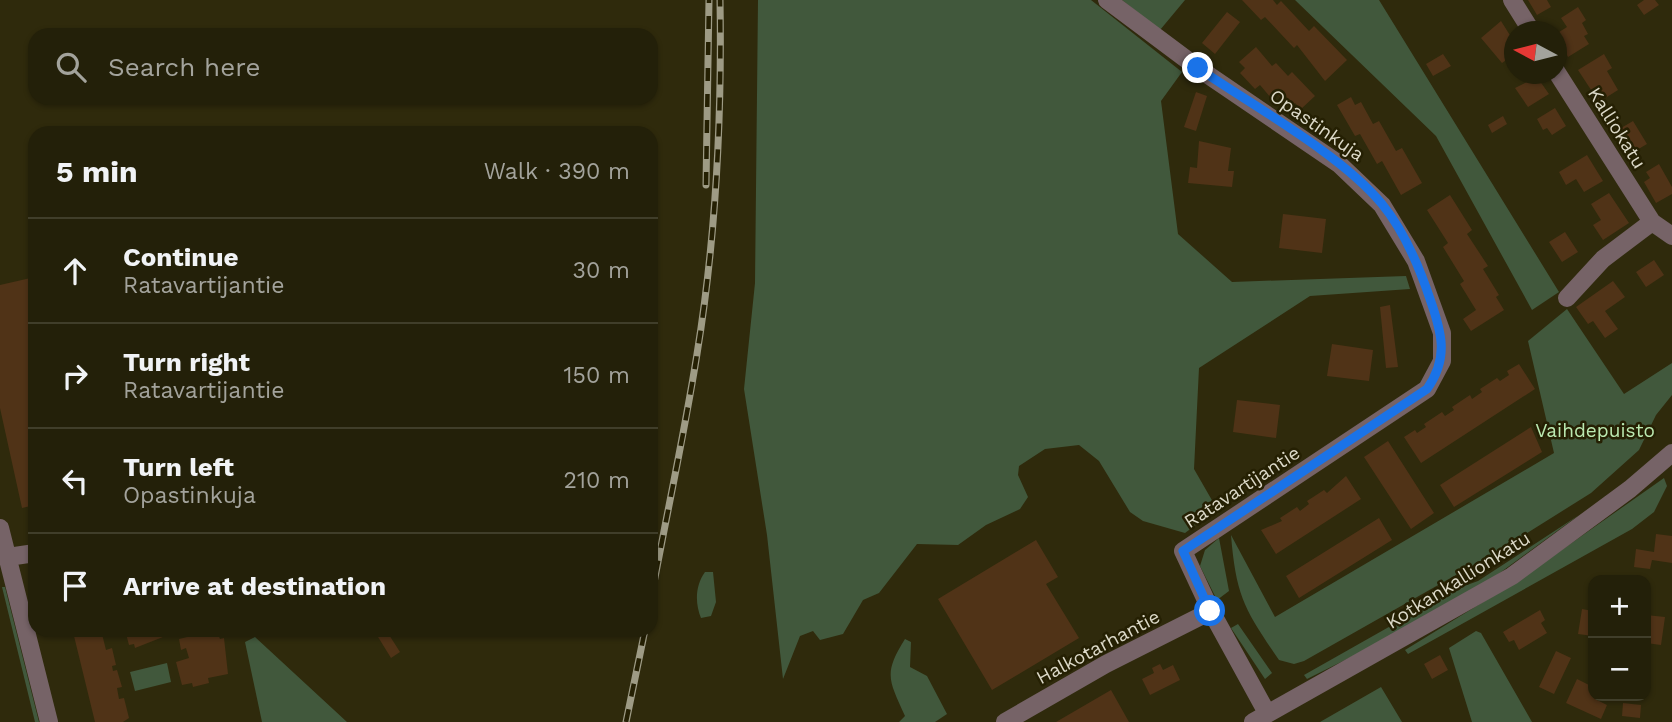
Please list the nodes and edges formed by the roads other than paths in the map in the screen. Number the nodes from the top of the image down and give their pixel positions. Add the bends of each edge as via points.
1 (1107, 0) edge
2 (1512, 0) edge
3 (1525, 21) edge
4 (1564, 84) edge
5 (1652, 222) junction
6 (1672, 236) edge
7 (1567, 298) dead end
8 (1437, 376) joint
9 (1672, 453) edge
10 (0, 528) edge
11 (28, 554) edge
12 (8, 557) junction
13 (1210, 611) junction
14 (1260, 718) edge
15 (49, 722) edge
16 (1004, 722) edge

1 - 8 street, Opastinkuja via 1339,164 1382,205 1416,261 1442,333
2 - 3 street
4 - 5 street, Kalliokatu
5 - 6 street, Kalliokatu
5 - 7 street via 1603,259
8 - 13 street, Ratavartijantie via 1427,389 1384,420 1183,551
9 - 14 street, Kotkankallionkatu via 1512,576
10 - 12 street
11 - 12 street
12 - 15 street
13 - 14 street, Ratavartijantie
13 - 16 street, Halkotarhantie

